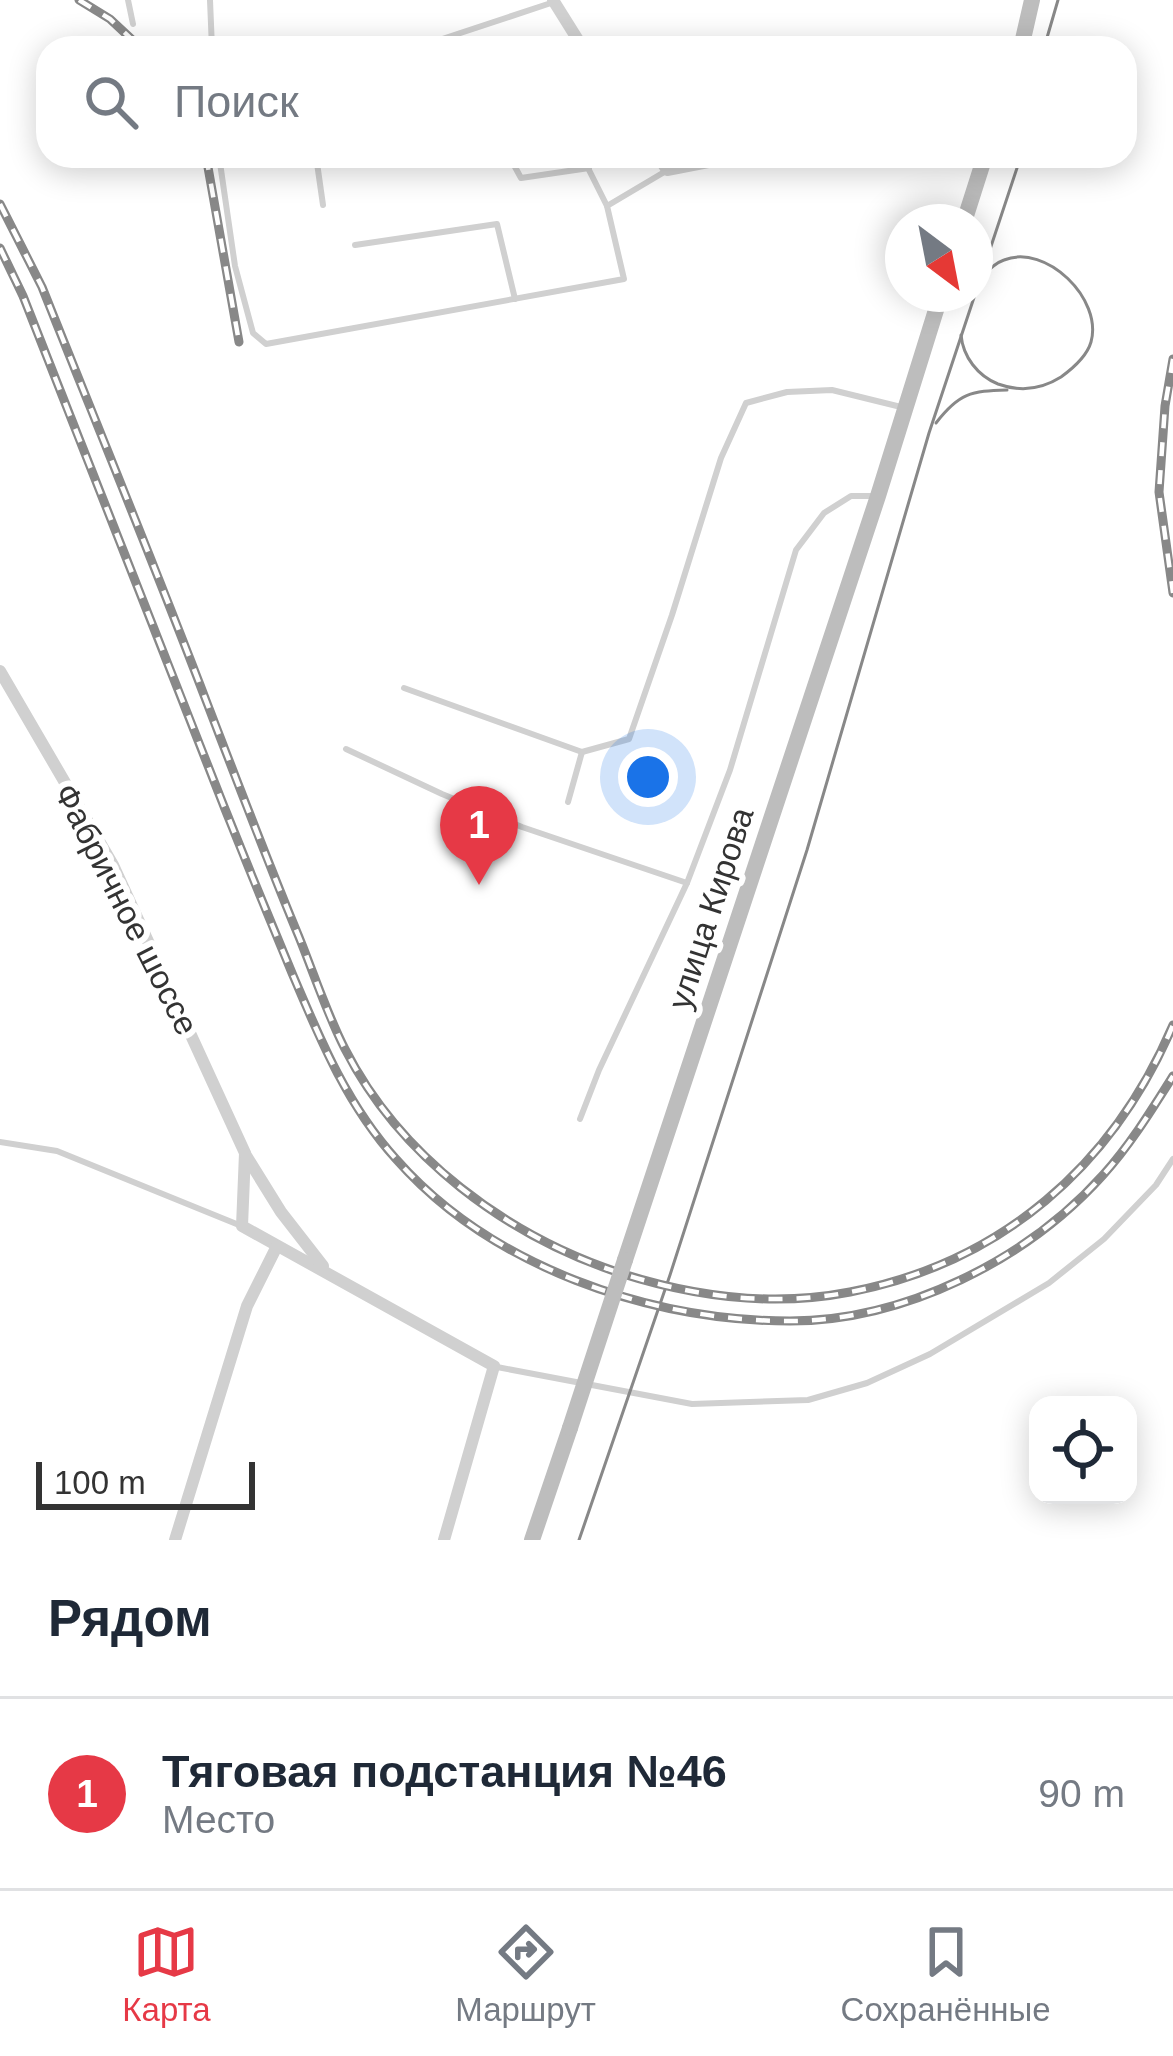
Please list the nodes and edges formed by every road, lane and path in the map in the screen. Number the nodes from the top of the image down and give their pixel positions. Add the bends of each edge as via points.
1 (128, 0) edge
2 (210, 0) edge
3 (1032, 0) edge
4 (554, 1) edge
5 (133, 24) dead end
6 (212, 36) edge
7 (450, 36) edge
8 (576, 36) edge
9 (1024, 36) edge
10 (221, 168) edge
11 (318, 168) edge
12 (516, 168) edge
13 (589, 168) joint
14 (677, 168) edge
15 (980, 168) edge
16 (667, 170) joint
17 (969, 204) edge
18 (323, 206) dead end
19 (607, 206) junction
20 (355, 245) dead end
21 (514, 298) junction
22 (934, 312) edge
23 (904, 408) junction
24 (878, 496) junction
25 (0, 671) edge
26 (404, 688) dead end
27 (346, 749) dead end
28 (582, 752) junction
29 (568, 802) dead end
30 (687, 883) junction
31 (580, 1119) dead end
32 (0, 1142) edge
33 (244, 1154) junction
34 (1173, 1159) edge
35 (242, 1226) junction
36 (277, 1246) junction
37 (328, 1272) junction
38 (494, 1366) junction
39 (175, 1540) edge
40 (443, 1540) edge
41 (532, 1540) edge

1 - 5 lane
2 - 6 lane
3 - 9 main road
4 - 7 lane
4 - 8 street
10 - 21 lane via 235,266 253,333 266,344
11 - 18 lane
12 - 13 lane via 521,178
13 - 19 lane
14 - 16 street
15 - 17 main road
16 - 19 lane
19 - 21 lane via 624,279
20 - 21 lane via 497,224
22 - 23 main road, улица Кирова
23 - 24 main road, улица Кирова
23 - 28 lane via 832,390 746,403 629,739
24 - 30 lane via 851,496 824,513 796,550
24 - 41 main road, улица Кирова, bridge
25 - 33 street, Фабричное шоссе via 112,865
26 - 28 lane
27 - 30 lane via 522,826
28 - 29 lane
30 - 31 lane
32 - 35 lane via 57,1151
33 - 35 street, Фабричное шоссе
33 - 37 street, Фабричное шоссе
34 - 38 lane via 1103,1239 1049,1283 867,1383 808,1400 692,1404
35 - 36 street
36 - 37 street
36 - 39 street via 247,1306
37 - 38 street
38 - 40 street

